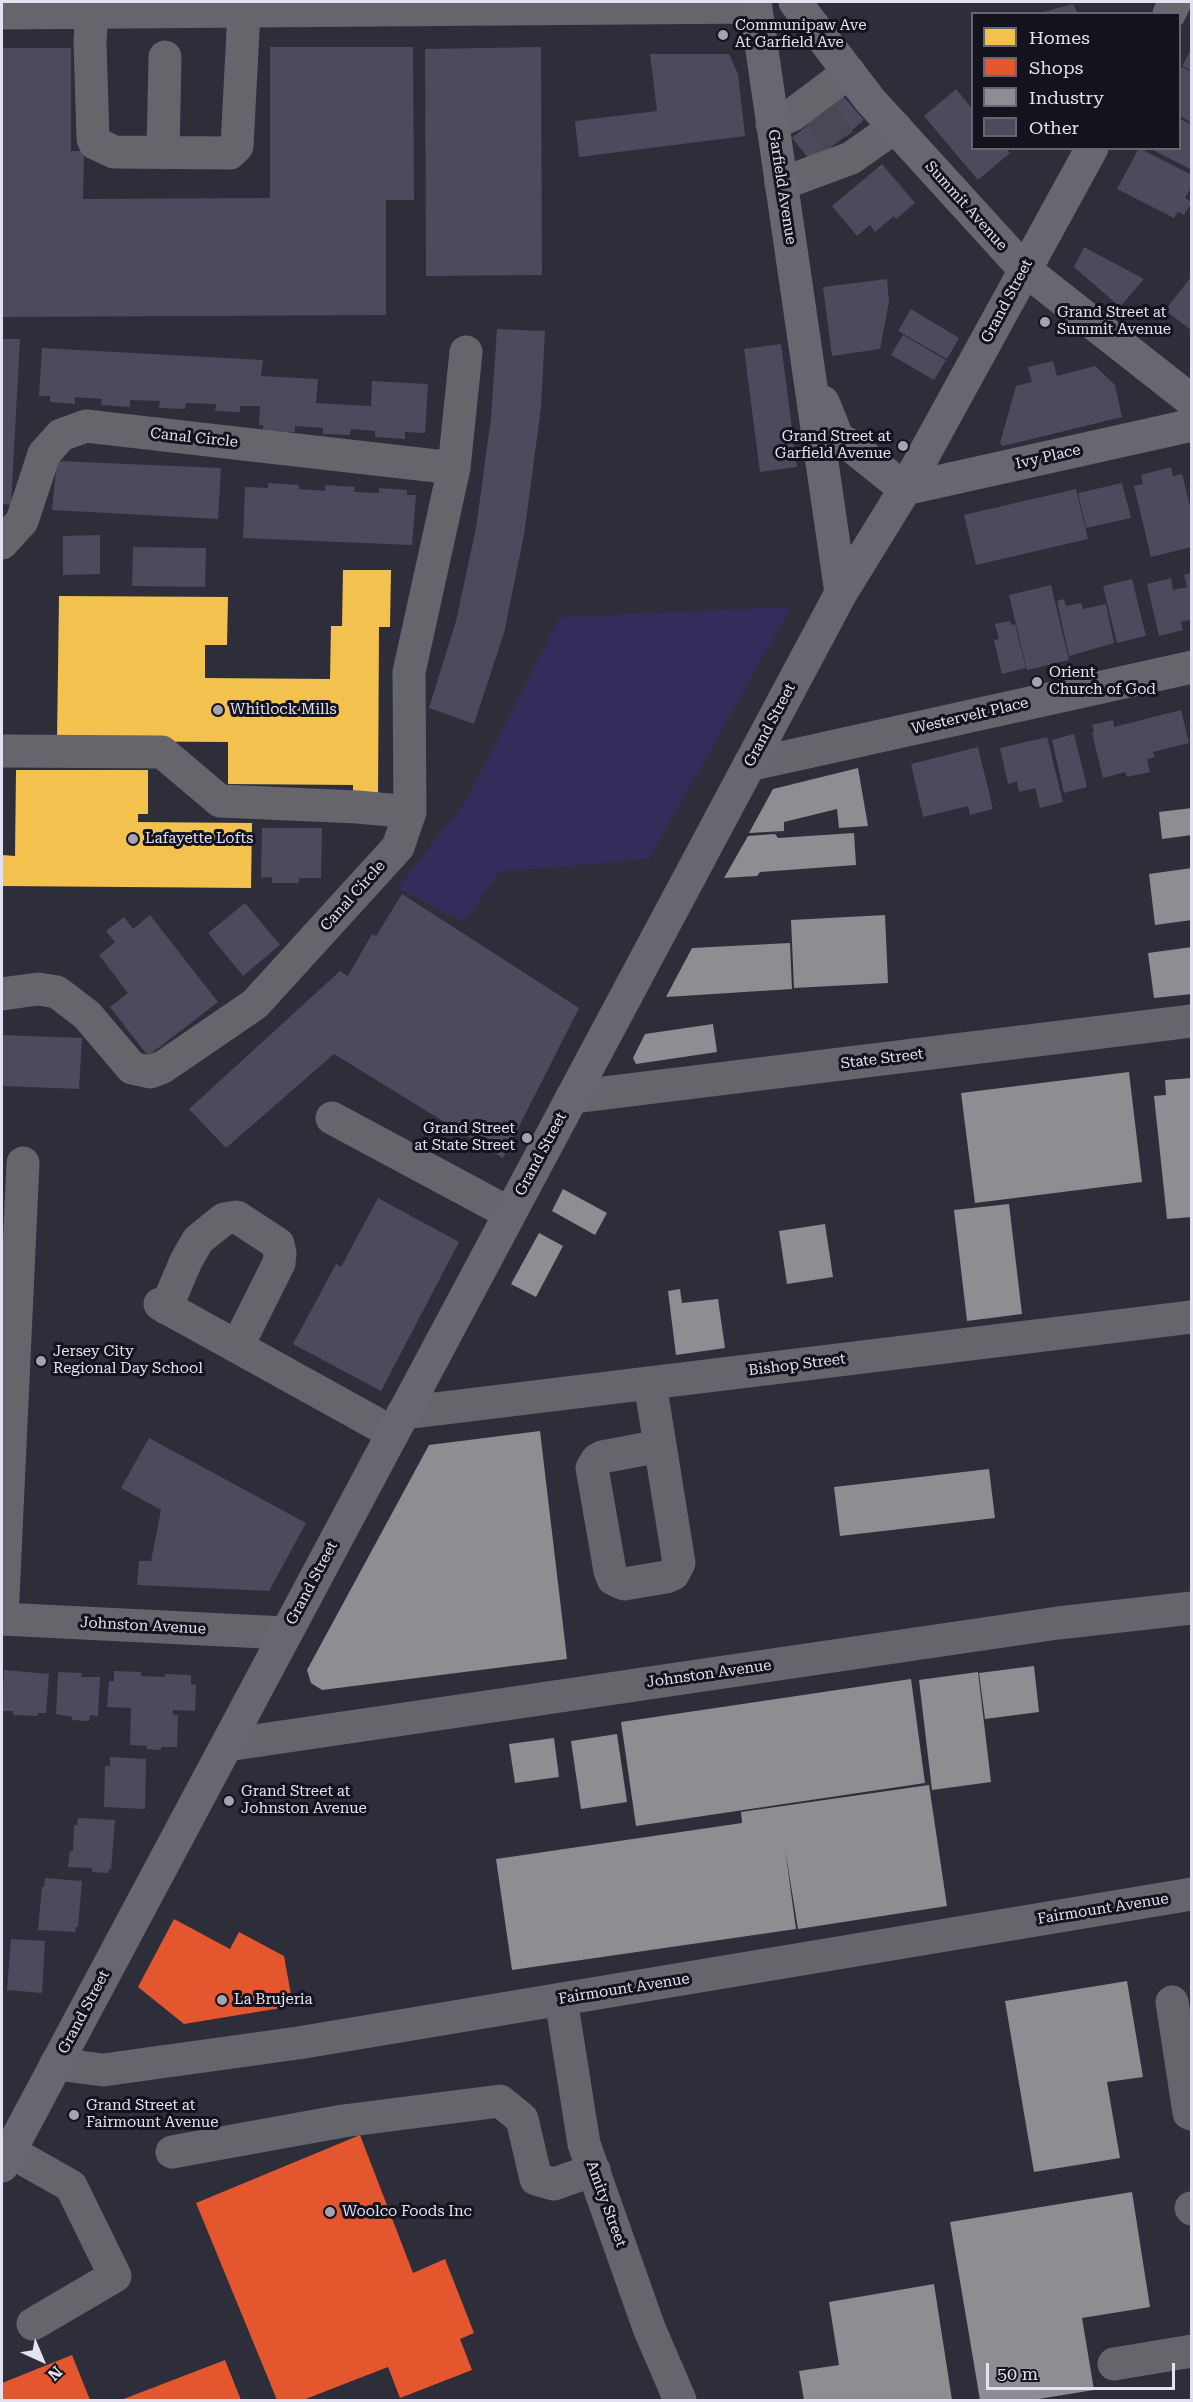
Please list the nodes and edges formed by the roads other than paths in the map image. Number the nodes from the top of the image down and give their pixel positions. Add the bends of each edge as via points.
1 (804, 2) edge
2 (755, 4) edge
3 (478, 6) edge
4 (244, 12) junction
5 (2, 13) edge
6 (92, 13) junction
7 (165, 57) dead end
8 (849, 72) junction
9 (772, 124) junction
10 (895, 127) junction
11 (1091, 150) edge
12 (163, 153) junction
13 (781, 184) junction
14 (1024, 269) junction
15 (466, 352) dead end
16 (810, 372) junction
17 (1191, 401) edge
18 (1191, 425) edge
19 (454, 468) junction
20 (905, 489) junction
21 (2, 543) edge
22 (842, 593) junction
23 (1191, 667) edge
24 (2, 751) edge
25 (749, 765) junction
26 (410, 812) junction
27 (2, 994) edge
28 (1191, 1021) edge
29 (572, 1097) junction
30 (332, 1118) dead end
31 (23, 1163) dead end
32 (510, 1213) junction
33 (1191, 1317) edge
34 (237, 1347) junction
35 (650, 1383) junction
36 (398, 1423) junction
37 (660, 1446) dead end
38 (4, 1510) edge
39 (1191, 1608) edge
40 (2, 1619) edge
41 (285, 1634) junction
42 (227, 1745) junction
43 (1191, 1894) edge
44 (561, 1999) junction
45 (1172, 2002) dead end
46 (56, 2064) junction
47 (1191, 2114) edge
48 (172, 2152) dead end
49 (5, 2158) edge
50 (594, 2170) junction
51 (33, 2324) dead end
52 (1191, 2351) edge
53 (1114, 2364) dead end
54 (680, 2400) edge

1 - 2 main road
1 - 8 main road, Summit Avenue
2 - 3 street
2 - 9 main road, Garfield Avenue
3 - 4 street
4 - 6 street
4 - 12 street via 237,146 231,153
5 - 6 street
6 - 12 street via 93,139 114,152
7 - 12 street
8 - 9 street via 817,107
8 - 10 main road, Summit Avenue
9 - 13 main road, Garfield Avenue
10 - 13 street
10 - 14 main road, Summit Avenue
11 - 14 main road, Grand Street
13 - 16 main road, Garfield Avenue
14 - 17 main road, Summit Avenue
14 - 20 main road, Grand Street
15 - 19 street, Canal Circle
16 - 20 main road, Garfield Avenue via 838,439
16 - 22 main road, Garfield Avenue
18 - 20 main road, Ivy Place
19 - 21 street, Canal Circle via 86,426 61,435 44,454 22,521
19 - 26 street, Canal Circle via 409,672
20 - 22 main road, Grand Street
22 - 25 main road, Grand Street
23 - 25 street, Westervelt Place
24 - 26 street via 162,752 220,801
25 - 29 main road, Grand Street
26 - 27 street, Canal Circle via 398,847 255,1004 163,1067 150,1072 132,1068 87,1015 57,992 38,989
28 - 29 street, State Street
29 - 32 main road, Grand Street
30 - 32 street
31 - 38 street
32 - 36 main road, Grand Street
33 - 35 street, Bishop Street
34 - 34 street via 163,1306 198,1240 224,1220 237,1217 278,1244 280,1253 279,1263
34 - 36 street
35 - 36 street, Bishop Street
35 - 37 street
36 - 41 main road, Grand Street
38 - 40 street
39 - 42 street, Johnston Avenue via 1046,1625
40 - 41 street, Johnston Avenue
41 - 42 main road, Grand Street
42 - 46 main road, Grand Street
43 - 44 street, Fairmount Avenue
44 - 46 street, Fairmount Avenue via 298,2043 103,2070
44 - 50 street, Amity Street via 584,2144
45 - 47 street
46 - 49 main road, Grand Street
48 - 50 street via 343,2121 500,2102 522,2119 536,2180 554,2184
49 - 51 street via 71,2186 115,2276
50 - 54 street, Amity Street
52 - 53 street

